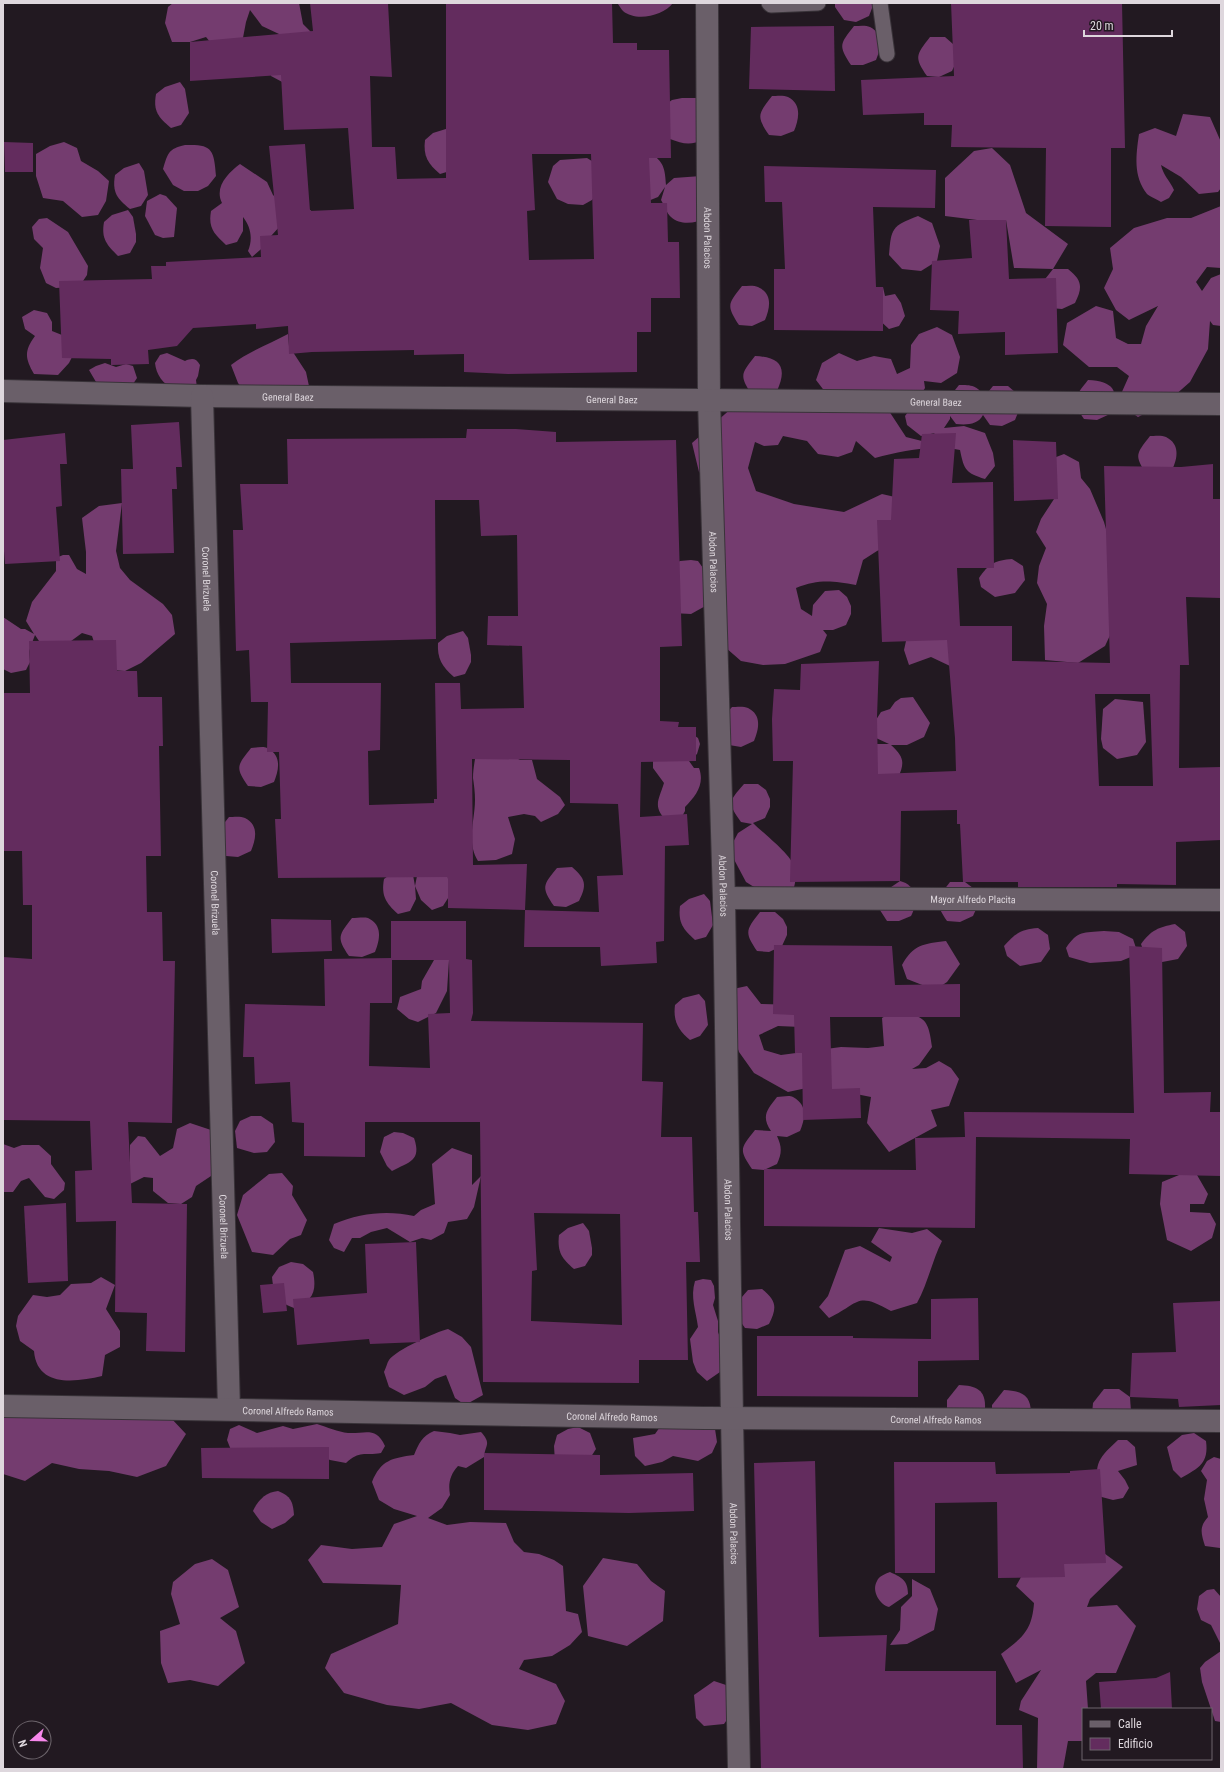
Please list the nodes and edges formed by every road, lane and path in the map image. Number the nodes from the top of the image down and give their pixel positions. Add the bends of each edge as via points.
1 (707, 3) edge
2 (769, 3) edge
3 (818, 3) edge
4 (880, 3) edge
5 (887, 54) dead end
6 (3, 391) edge
7 (202, 396) junction
8 (708, 400) junction
9 (1221, 404) edge
10 (724, 898) junction
11 (1221, 900) edge
12 (3, 1406) edge
13 (229, 1409) junction
14 (732, 1418) junction
15 (1221, 1421) edge
16 (739, 1769) edge

1 - 8 street, Abdon Palacios
2 - 3 lane
4 - 5 lane
6 - 7 street, General Baez
7 - 8 street, General Baez
7 - 13 street, Coronel Brizuela
8 - 9 street, General Baez
8 - 10 street, Abdon Palacios
10 - 11 street, Mayor Alfredo Placita
10 - 14 street, Abdon Palacios
12 - 13 street, Coronel Alfredo Ramos
13 - 14 street, Coronel Alfredo Ramos
14 - 15 street, Coronel Alfredo Ramos
14 - 16 street, Abdon Palacios

